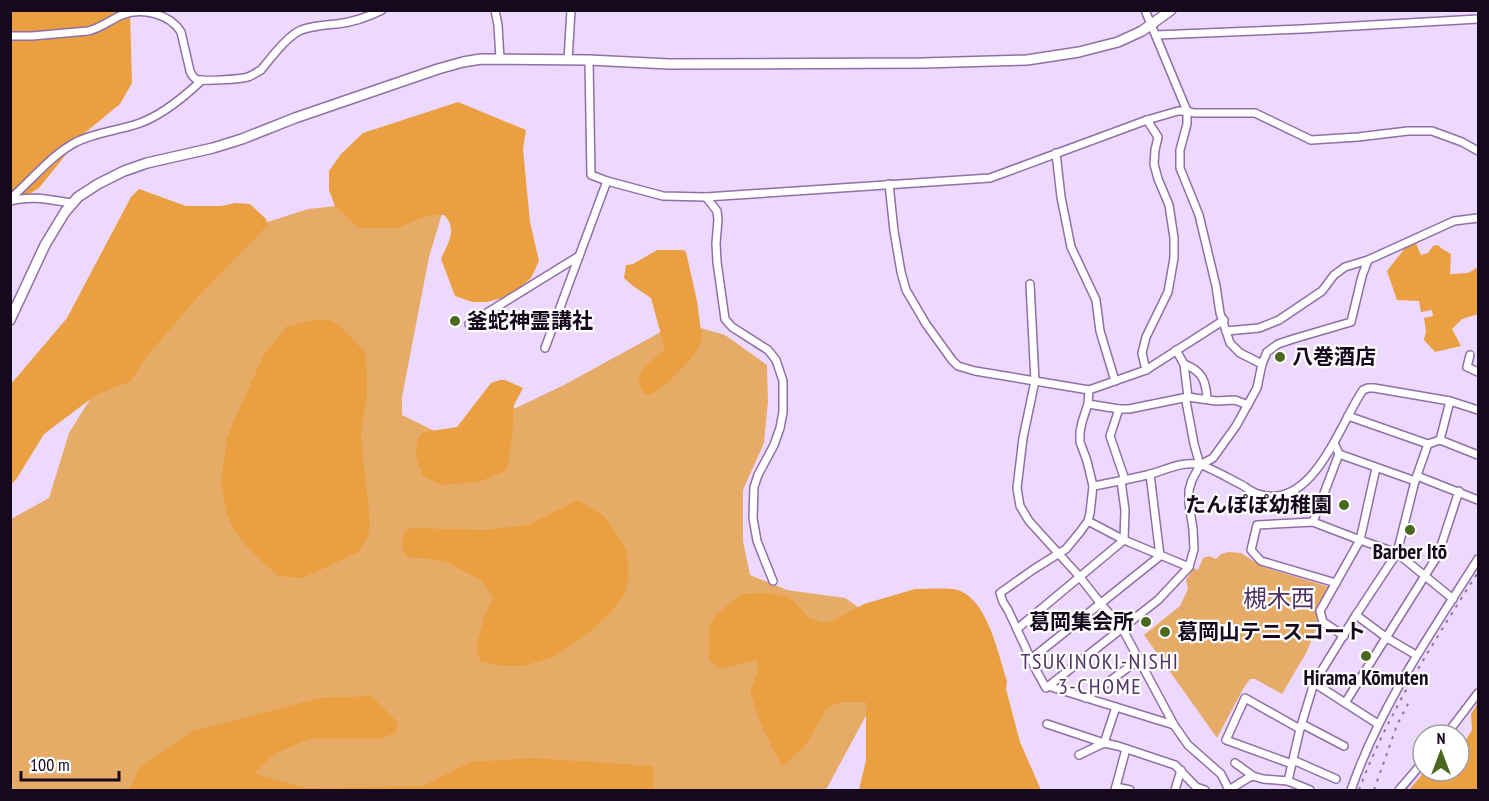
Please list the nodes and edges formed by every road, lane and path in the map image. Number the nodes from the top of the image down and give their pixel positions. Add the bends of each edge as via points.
1 (382, 10) edge
2 (495, 10) edge
3 (571, 10) edge
4 (1145, 10) edge
5 (1171, 10) edge
6 (1479, 19) edge
7 (1151, 25) junction
8 (1156, 35) junction
9 (10, 36) edge
10 (500, 59) junction
11 (568, 60) junction
12 (589, 60) junction
13 (202, 80) junction
14 (1187, 111) junction
15 (1147, 120) junction
16 (1479, 151) edge
17 (1056, 153) junction
18 (607, 181) junction
19 (889, 184) junction
20 (706, 196) junction
21 (10, 200) edge
22 (72, 203) junction
23 (1479, 218) edge
24 (579, 256) junction
25 (1368, 260) junction
26 (1030, 284) dead end
27 (10, 320) edge
28 (1224, 320) junction
29 (469, 324) dead end
30 (1226, 331) junction
31 (545, 348) dead end
32 (1176, 350) junction
33 (1470, 355) dead end
34 (1184, 364) junction
35 (1262, 364) junction
36 (1146, 370) junction
37 (1479, 372) edge
38 (1035, 381) junction
39 (1115, 381) junction
40 (1089, 390) junction
41 (1188, 397) junction
42 (1207, 399) junction
43 (1450, 401) junction
44 (1088, 404) junction
45 (1248, 405) junction
46 (1119, 409) junction
47 (1479, 410) edge
48 (1348, 416) junction
49 (1440, 440) junction
50 (1334, 443) junction
51 (1428, 444) junction
52 (1338, 454) junction
53 (1479, 455) edge
54 (1200, 465) junction
55 (1376, 468) junction
56 (1150, 474) junction
57 (1416, 479) junction
58 (1123, 480) junction
59 (1093, 486) junction
60 (1458, 491) junction
61 (1479, 500) edge
62 (1088, 521) junction
63 (1313, 522) junction
64 (1124, 540) junction
65 (1360, 540) junction
66 (1397, 553) junction
67 (1059, 554) junction
68 (1160, 556) junction
69 (1479, 559) edge
70 (1189, 567) junction
71 (1079, 576) junction
72 (1426, 576) junction
73 (773, 580) dead end
74 (1336, 583) junction
75 (1453, 599) junction
76 (1101, 604) junction
77 (1356, 615) junction
78 (1122, 628) junction
79 (1017, 629) junction
80 (1344, 636) junction
81 (1387, 638) junction
82 (1416, 655) junction
83 (1031, 659) junction
84 (1140, 659) junction
85 (1314, 683) junction
86 (1048, 686) junction
87 (1479, 693) edge
88 (1086, 698) junction
89 (1345, 703) junction
90 (1116, 707) junction
91 (1378, 723) junction
92 (1455, 723) edge
93 (1047, 724) dead end
94 (1174, 725) junction
95 (1301, 727) junction
96 (1104, 743) junction
97 (1344, 746) dead end
98 (1126, 749) junction
99 (1079, 755) dead end
100 (1293, 762) junction
101 (1235, 763) dead end
102 (1181, 770) junction
103 (1411, 776) edge
104 (1253, 777) junction
105 (1336, 778) dead end
106 (1288, 781) junction
107 (1115, 789) edge
108 (1130, 790) edge
109 (1174, 790) edge
110 (1204, 790) edge
111 (1229, 790) edge
112 (1310, 790) edge
113 (1351, 790) edge
114 (1399, 790) edge

1 - 13 street via 361,19 292,35 261,70 249,77
2 - 10 street
3 - 11 street
4 - 7 street
5 - 7 street
6 - 8 street
7 - 8 street
7 - 12 street via 1105,46 1027,60 669,64
8 - 14 street
9 - 13 street via 88,31 129,12 148,12 179,28 190,71
10 - 11 street
10 - 22 street via 481,59 438,69 222,145 147,163 98,184
11 - 12 street
12 - 18 street via 591,175
13 - 21 street via 151,119 77,142 51,160
14 - 15 street
14 - 16 street via 1255,113 1311,140 1432,131
14 - 28 street via 1180,168 1199,215
15 - 17 street
15 - 36 street via 1158,137 1154,165 1169,205 1174,258 1168,292 1142,353
17 - 19 street via 993,177
17 - 39 street via 1071,247 1095,300
18 - 20 street via 663,196
18 - 24 street
19 - 20 street
19 - 38 street via 906,290 952,360 975,371
20 - 73 street via 717,211 717,262 725,319 768,350 783,381 780,428 754,487 757,541
21 - 22 street via 32,198
22 - 27 street via 45,245
23 - 25 street via 1454,221
24 - 29 street
24 - 31 street
25 - 30 street via 1345,267 1322,291 1279,320 1259,328
25 - 35 street via 1351,322 1278,344 1267,352
26 - 38 street
28 - 30 street
28 - 32 street
30 - 35 street via 1230,343 1240,353
32 - 34 street
32 - 36 street
33 - 37 street via 1467,367
34 - 41 street
34 - 42 street via 1202,376
35 - 45 street via 1257,388
36 - 39 street
38 - 40 street
38 - 67 street via 1017,488 1020,506 1029,521
39 - 40 street
40 - 44 street
41 - 42 street
41 - 46 street
41 - 54 street
42 - 45 street via 1235,400
43 - 47 street
43 - 48 street via 1368,387
43 - 49 street
44 - 46 street
44 - 59 street via 1080,442
45 - 54 street via 1213,458
46 - 58 street via 1110,436
48 - 50 street
48 - 51 street
49 - 51 street
49 - 53 street
50 - 52 street
50 - 54 street via 1307,482 1277,496 1257,494
51 - 57 street
52 - 55 street
52 - 63 street
54 - 56 street via 1185,464
54 - 70 street via 1189,490 1194,549
55 - 57 street
55 - 65 street
56 - 58 street
56 - 68 street
57 - 60 street
57 - 66 street
58 - 59 street
58 - 64 street
59 - 62 street
60 - 61 street
60 - 72 street via 1438,555
62 - 64 street
62 - 67 street
63 - 65 street
63 - 74 street via 1257,525 1251,550 1261,561
64 - 68 street
64 - 71 street
65 - 66 street
65 - 74 street
66 - 72 street
66 - 77 street
67 - 71 street
67 - 79 street via 1000,594
68 - 70 street
68 - 76 street
69 - 75 street
70 - 78 street via 1158,600
71 - 76 street
71 - 79 street
72 - 75 street
72 - 81 street
74 - 80 street via 1320,610 1323,622
75 - 82 street
76 - 78 street
76 - 83 street
77 - 80 street
77 - 81 street
78 - 84 street
78 - 86 street
79 - 83 street
80 - 85 street
81 - 82 street
81 - 89 street
82 - 91 street
83 - 86 street
84 - 88 street
84 - 94 street
85 - 89 street
85 - 95 street
86 - 88 street
87 - 92 street
88 - 90 street
89 - 91 street
90 - 94 street
90 - 96 street
91 - 113 street
93 - 96 street
94 - 111 street via 1188,745 1221,774
95 - 97 street
95 - 100 street
95 - 100 street via 1245,698 1226,740
96 - 98 street
96 - 99 street
98 - 102 street
98 - 107 street
100 - 105 street
100 - 106 street
101 - 104 street
102 - 109 street
102 - 110 street
103 - 114 street
104 - 106 street
104 - 111 street
106 - 112 street
107 - 108 street

